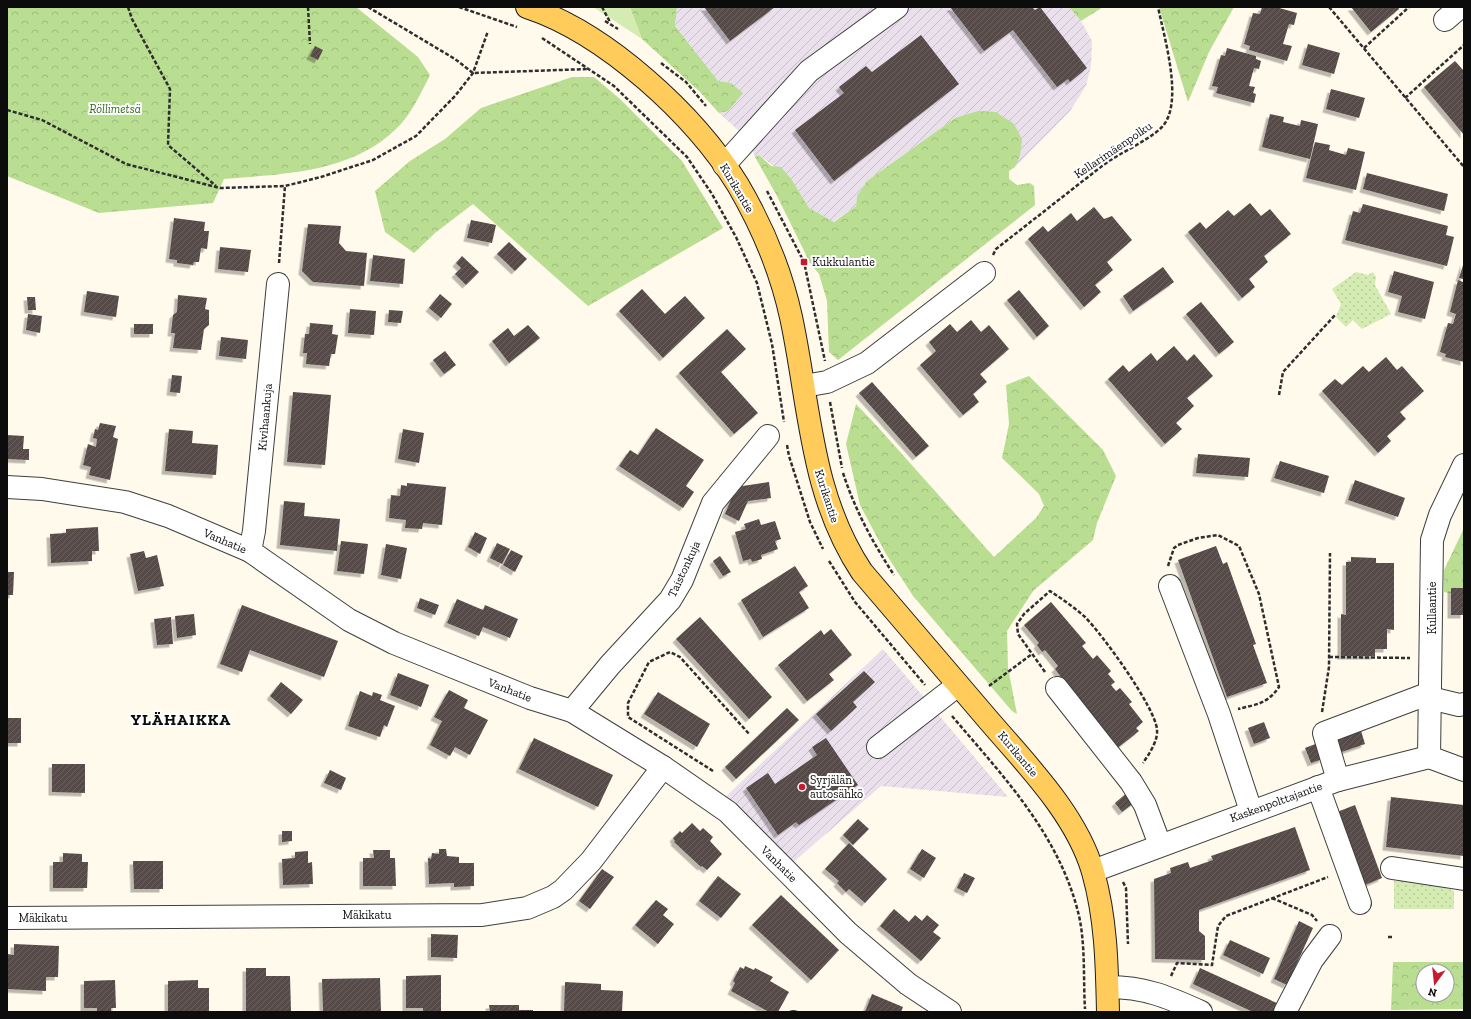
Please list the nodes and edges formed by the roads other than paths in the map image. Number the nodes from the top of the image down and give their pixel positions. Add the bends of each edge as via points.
1 (527, 7) edge
2 (897, 7) edge
3 (724, 165) junction
4 (984, 273) dead end
5 (278, 284) road end
6 (804, 386) junction
7 (768, 436) dead end
8 (1464, 465) edge
9 (7, 487) edge
10 (250, 551) junction
11 (1170, 586) road end
12 (958, 685) junction
13 (1057, 688) road end
14 (1431, 698) junction
15 (1464, 704) edge
16 (572, 711) junction
17 (878, 746) dead end
18 (1429, 757) junction
19 (663, 767) junction
20 (1464, 770) edge
21 (1328, 783) junction
22 (1251, 811) junction
23 (1160, 845) junction
24 (1392, 868) dead end
25 (1093, 871) junction
26 (1464, 880) edge
27 (1360, 903) dead end
28 (7, 918) edge
29 (1330, 936) road end
30 (1108, 987) junction
31 (950, 1012) edge
32 (1108, 1012) edge
33 (1201, 1012) edge
34 (1285, 1012) edge

1 - 3 main road, Kurikantie via 572,26 639,74 696,129
2 - 3 street via 809,71
3 - 6 main road, Kurikantie via 738,186 778,269
4 - 6 street via 867,363 827,382
5 - 10 street, Kivihaankuja
6 - 12 main road, Kurikantie via 818,472 832,516 852,557
7 - 16 street, Taistonkuja via 713,503 682,580 670,600
8 - 14 street, Kullaantie via 1440,515 1432,540
9 - 10 street, Vanhatie via 42,489 125,502 168,516
10 - 16 street, Vanhatie via 349,620 394,643 530,698
11 - 22 street via 1219,714
12 - 17 street
12 - 25 main road, Kurikantie via 1035,774 1067,818
13 - 23 street via 1131,782 1145,805
14 - 15 street
14 - 18 street, Kullaantie
14 - 21 street via 1422,696 1324,732
16 - 19 street, Vanhatie
18 - 20 street
18 - 21 street, Kaskenpolttajantie
19 - 28 street, Mäkikatu via 576,878 553,898 527,908 482,914
19 - 31 street, Vanhatie via 728,812 848,933 908,984
21 - 22 street, Kaskenpolttajantie
21 - 27 street via 1348,870
22 - 23 street, Kaskenpolttajantie
23 - 25 street, Kaskenpolttajantie
24 - 26 street
25 - 30 main road, Kurikantie via 1105,925
29 - 34 street via 1312,960
30 - 32 main road, Kurikantie
30 - 33 street via 1130,987 1163,995

